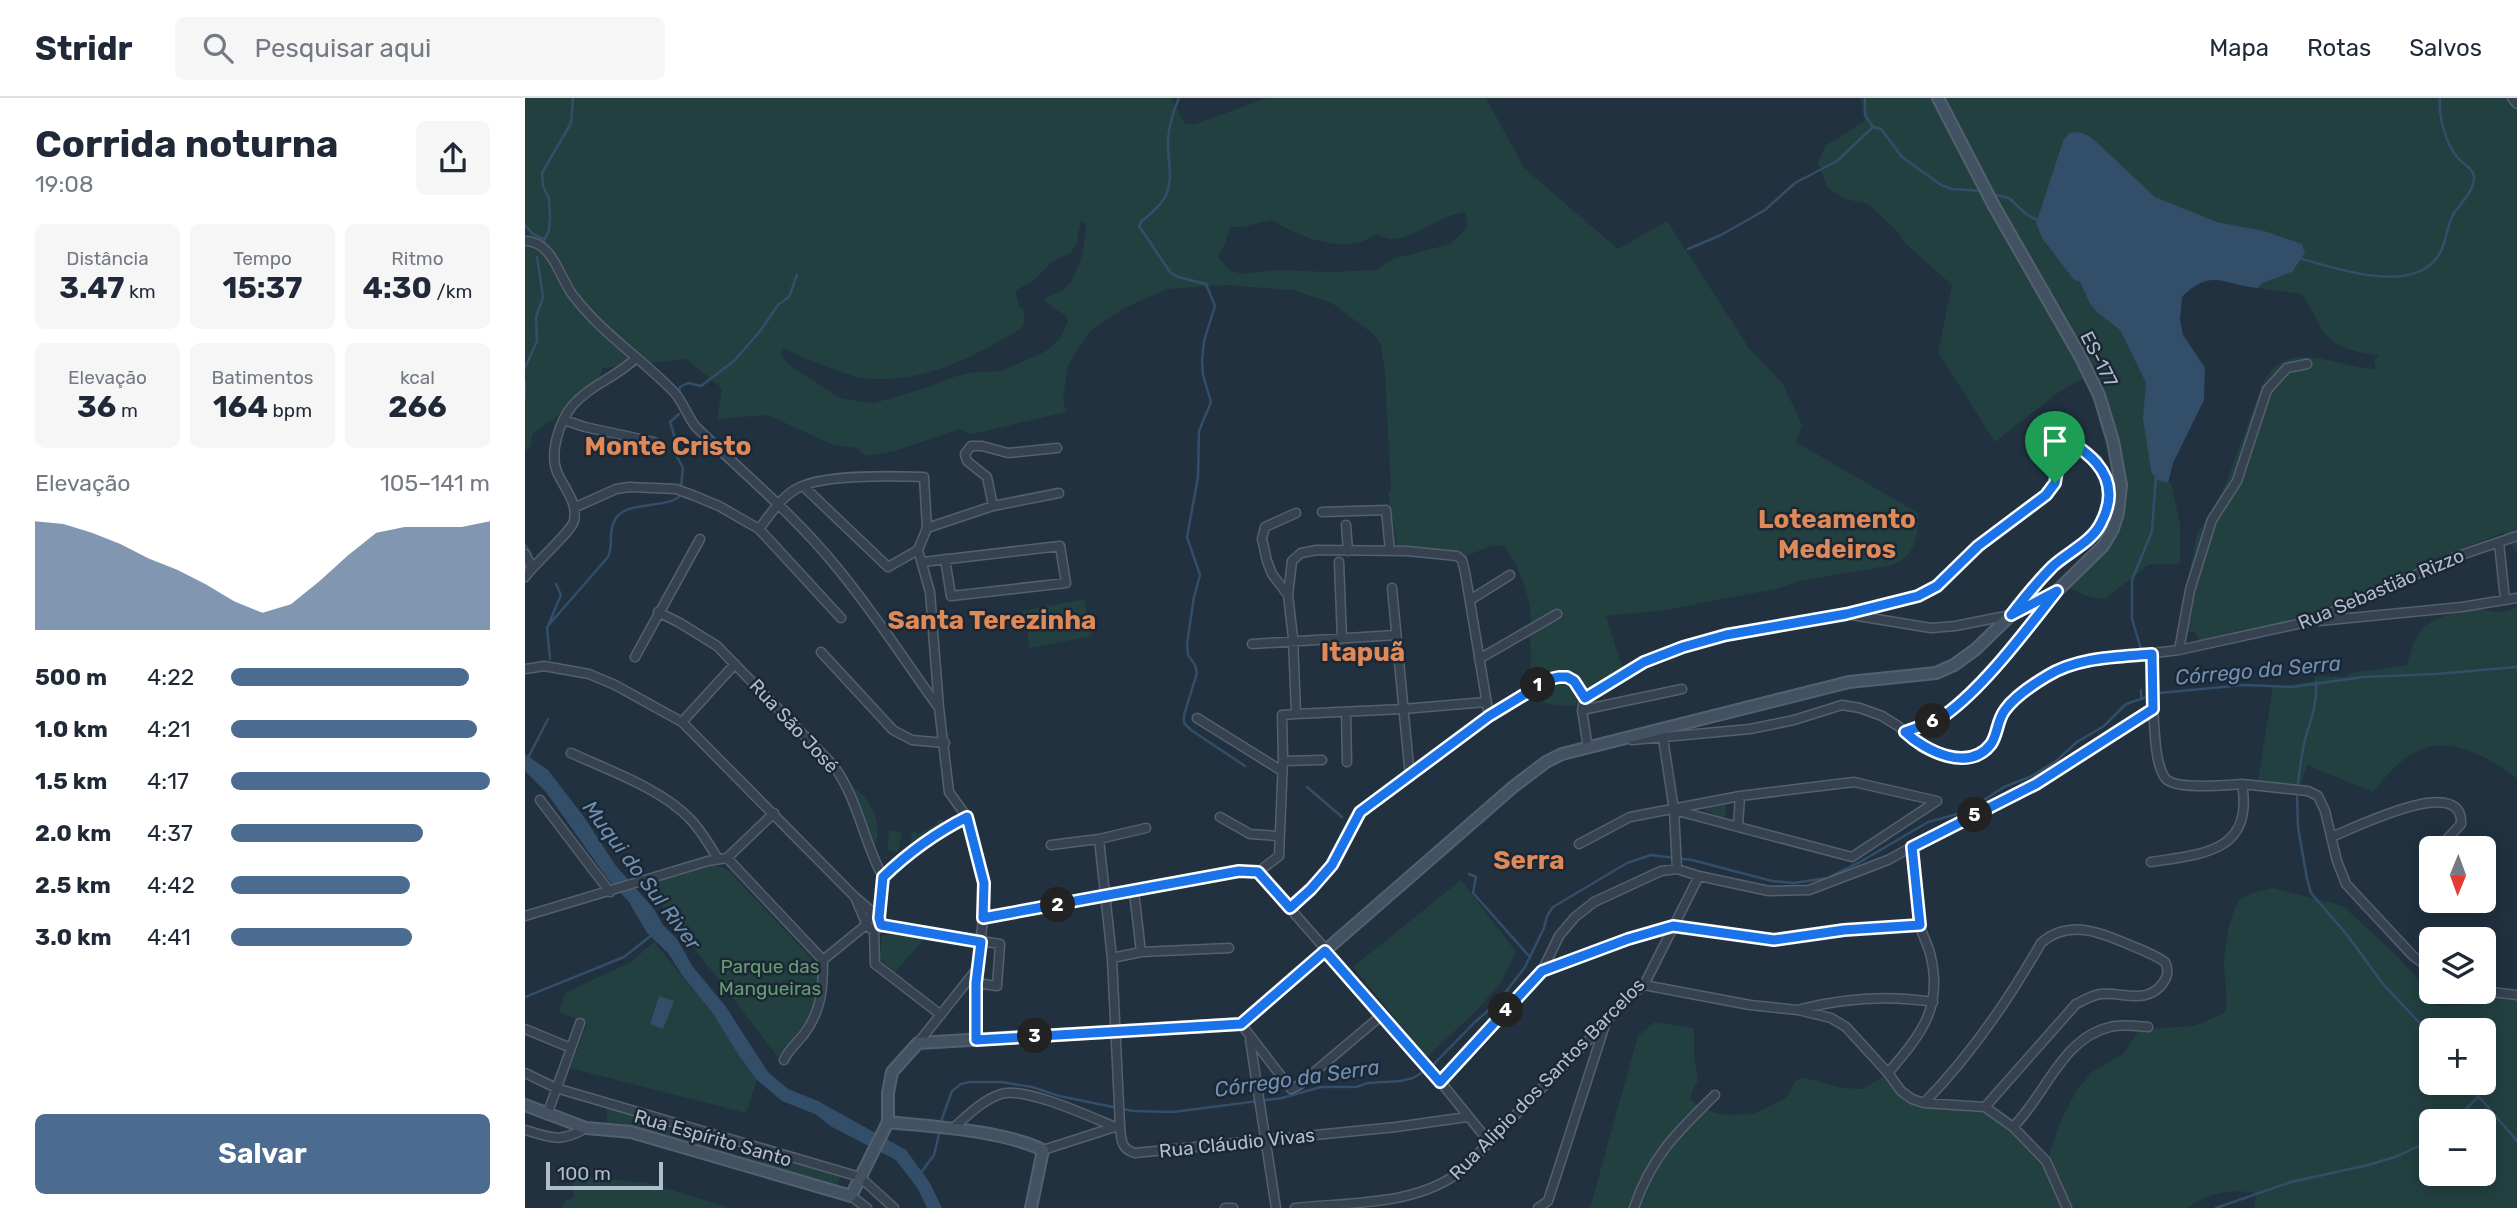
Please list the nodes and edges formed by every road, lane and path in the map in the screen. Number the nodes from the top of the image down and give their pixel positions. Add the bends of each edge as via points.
1 (1938, 98) edge
2 (2511, 98) edge
3 (2517, 104) edge
4 (525, 241) edge
5 (636, 358) junction
6 (2307, 364) dead end
7 (564, 420) junction
8 (655, 442) dead end
9 (1057, 447) dead end
10 (803, 486) junction
11 (1059, 493) dead end
12 (779, 503) junction
13 (992, 506) junction
14 (576, 507) junction
15 (1322, 512) dead end
16 (1296, 513) dead end
17 (1346, 525) dead end
18 (927, 528) junction
19 (759, 529) junction
20 (2517, 536) edge
21 (700, 539) dead end
22 (2499, 543) junction
23 (918, 550) junction
24 (1348, 551) junction
25 (1390, 551) junction
26 (525, 554) edge
27 (945, 559) junction
28 (923, 562) junction
29 (1339, 562) dead end
30 (527, 572) edge
31 (1510, 575) dead end
32 (1392, 588) dead end
33 (2057, 591) junction
34 (1288, 595) junction
35 (2517, 598) edge
36 (2505, 599) junction
37 (1470, 600) junction
38 (659, 612) junction
39 (1557, 614) dead end
40 (1846, 614) junction
41 (2011, 615) junction
42 (841, 618) dead end
43 (2312, 621) junction
44 (1396, 635) junction
45 (1342, 639) junction
46 (1293, 642) junction
47 (1252, 643) dead end
48 (2179, 650) junction
49 (821, 652) dead end
50 (2152, 654) junction
51 (635, 657) dead end
52 (1479, 659) junction
53 (735, 664) junction
54 (525, 668) edge
55 (1682, 689) dead end
56 (1585, 698) junction
57 (1486, 702) junction
58 (2153, 704) junction
59 (939, 708) junction
60 (1403, 709) junction
61 (1583, 709) junction
62 (1346, 712) junction
63 (1296, 714) junction
64 (1489, 716) junction
65 (1197, 719) dead end
66 (682, 722) junction
67 (1905, 732) junction
68 (1659, 735) junction
69 (945, 743) junction
70 (1588, 748) junction
71 (571, 753) dead end
72 (1322, 760) dead end
73 (1283, 761) junction
74 (1347, 762) dead end
75 (1282, 771) junction
76 (1410, 777) junction
77 (2242, 784) junction
78 (1741, 796) junction
79 (540, 800) dead end
80 (1674, 810) junction
81 (774, 813) junction
82 (967, 817) junction
83 (1220, 817) dead end
84 (1738, 826) junction
85 (1146, 828) dead end
86 (1278, 836) junction
87 (2450, 836) edge
88 (2331, 837) junction
89 (1099, 839) junction
90 (1051, 845) dead end
91 (1579, 845) dead end
92 (1912, 847) junction
93 (722, 859) junction
94 (2151, 862) dead end
95 (1677, 869) junction
96 (1258, 872) junction
97 (1699, 876) junction
98 (883, 877) junction
99 (610, 892) junction
100 (1134, 892) junction
101 (1105, 897) junction
102 (1290, 908) junction
103 (525, 916) edge
104 (983, 918) junction
105 (874, 923) junction
106 (1920, 925) junction
107 (1673, 926) junction
108 (981, 942) junction
109 (1229, 948) dead end
110 (1325, 951) junction
111 (1141, 952) junction
112 (1112, 958) junction
113 (823, 960) junction
114 (2419, 960) edge
115 (977, 969) junction
116 (1542, 971) junction
117 (976, 983) junction
118 (1644, 985) junction
119 (2496, 993) edge
120 (2517, 995) edge
121 (1933, 1002) junction
122 (1798, 1010) junction
123 (941, 1015) junction
124 (1382, 1015) junction
125 (1606, 1022) junction
126 (580, 1023) dead end
127 (1241, 1024) junction
128 (2148, 1027) dead end
129 (525, 1028) edge
130 (1115, 1032) junction
131 (1250, 1037) junction
132 (976, 1040) junction
133 (918, 1043) junction
134 (571, 1048) junction
135 (784, 1060) dead end
136 (525, 1073) edge
137 (1888, 1073) junction
138 (1440, 1082) junction
139 (556, 1088) junction
140 (1715, 1095) dead end
141 (1924, 1103) junction
142 (525, 1105) edge
143 (1985, 1107) junction
144 (547, 1115) junction
145 (1467, 1117) junction
146 (885, 1127) junction
147 (1118, 1127) junction
148 (2013, 1127) junction
149 (586, 1128) junction
150 (944, 1128) junction
151 (525, 1130) edge
152 (1265, 1141) junction
153 (1490, 1143) junction
154 (1043, 1150) junction
155 (860, 1177) junction
156 (851, 1196) junction
157 (1548, 1201) junction
158 (867, 1208) edge
159 (894, 1208) edge
160 (1031, 1208) edge
161 (1225, 1208) edge
162 (1233, 1208) edge
163 (1276, 1208) edge
164 (1295, 1208) edge
165 (1538, 1208) edge
166 (1556, 1208) edge
167 (1635, 1208) edge
168 (2067, 1208) edge

1 - 33 main road, ES-177 / ES-177 via 2080,356 2099,395 2113,441 2121,485 2113,529 2103,547
2 - 3 street
4 - 5 street via 535,242 547,252 584,310
5 - 7 street via 591,389
5 - 12 street via 675,393 697,427
6 - 48 street via 2287,368 2267,390 2237,481 2212,520 2190,590
7 - 8 street
7 - 14 street via 555,462
9 - 13 street via 1008,453 971,446 965,454 967,461 987,477
10 - 12 street
10 - 18 street via 885,476 924,477
10 - 23 street via 888,568
11 - 13 street
12 - 19 street
12 - 59 street via 835,564
13 - 18 street
14 - 19 street via 616,489 676,489
14 - 30 street via 573,524
15 - 25 street via 1386,510
16 - 34 street via 1265,527 1262,539 1272,574
17 - 24 street
18 - 23 street
19 - 42 street
20 - 22 street, Rua Sebastião Rizzo
21 - 38 street
22 - 36 street
22 - 43 street, Rua Sebastião Rizzo via 2431,567
23 - 28 street
24 - 25 street
24 - 34 street via 1317,550 1295,556
25 - 37 street via 1457,556 1462,560
26 - 30 street
27 - 27 street via 1060,545 1066,583 951,596
27 - 28 street
28 - 59 street via 930,593
29 - 45 street
31 - 37 street
32 - 44 street
33 - 41 main road, ES-177 / ES-177
33 - 67 street via 1962,700 1943,717
34 - 46 street
35 - 36 street
36 - 43 street
37 - 52 street
38 - 51 street
38 - 53 street, Rua São José via 703,636
39 - 52 street
40 - 41 street via 1931,628
40 - 41 street via 1918,596 1937,586 1978,546 2046,495 2057,471 2038,431 2043,427 2076,443 2097,460 2106,478 2108,499 2101,524 2055,565
40 - 56 street via 1683,647 1644,662
41 - 68 main road, ES-177 via 1976,649 1936,673 1849,682
43 - 48 street, Rua Sebastião Rizzo
44 - 45 street
44 - 60 street
45 - 46 street
46 - 47 street
46 - 63 street
48 - 50 street, Rua Sebastião Rizzo
49 - 69 street via 893,730 912,740
50 - 58 street
50 - 67 street, Rua Sebastião Rizzo via 2088,661 2050,674 2005,709 1990,746 1972,756 1936,754
52 - 57 street
53 - 66 street
53 - 98 street, Rua São José via 845,782
54 - 66 street via 554,667 589,674
55 - 61 street
56 - 61 street
56 - 64 street via 1574,681 1559,677
57 - 60 street
57 - 64 street
58 - 77 street via 2157,753 2166,779 2181,785
58 - 92 street via 2036,784
59 - 69 street
60 - 62 street
60 - 76 street
61 - 70 street
62 - 63 street
62 - 74 street
63 - 73 street via 1282,715
64 - 76 street
65 - 75 street
66 - 81 street
67 - 68 street, Rua Sebastião Rizzo via 1882,716 1842,705 1751,729
68 - 70 main road, ES-177
68 - 80 street
69 - 82 street via 949,792
70 - 110 main road, ES-177 via 1562,754 1531,773
71 - 93 street via 673,806 689,818
72 - 73 street
73 - 75 street
75 - 86 street
76 - 102 street via 1360,812 1332,865
77 - 88 street via 2318,796
77 - 94 street via 2243,817 2232,838 2198,855
78 - 80 street
78 - 84 street
78 - 84 street via 1854,782 1937,801 1852,857
79 - 99 street
80 - 84 street
80 - 91 street via 1630,817
80 - 95 street
81 - 93 street
81 - 105 street
82 - 98 street via 936,833
82 - 104 street via 984,883
83 - 86 street via 1250,834
85 - 89 street
86 - 96 street via 1279,856
87 - 88 street via 2461,824 2459,811 2447,802 2405,808
88 - 114 street via 2350,890
89 - 90 street
89 - 101 street, Rua Cláudio Vivas
92 - 97 street via 1809,890 1769,891
92 - 106 street
93 - 99 street
93 - 113 street
95 - 97 street
95 - 116 street via 1661,871 1594,902 1575,916
96 - 100 street via 1239,871
96 - 102 street
97 - 107 street, Rua Alipio dos Santos Barcelos
98 - 105 street
99 - 103 street
100 - 101 street
100 - 111 street
101 - 104 street
101 - 112 street, Rua Cláudio Vivas
102 - 110 street
104 - 108 street
105 - 108 street
105 - 113 street
105 - 123 street via 875,964
106 - 107 street via 1774,940
106 - 121 street via 1930,952
107 - 116 street
107 - 118 street, Rua Alipio dos Santos Barcelos
108 - 115 street
108 - 117 street via 1000,944 997,986
109 - 111 street
110 - 124 street
110 - 127 main road, ES-177
111 - 112 street
112 - 130 street, Rua Cláudio Vivas
113 - 135 street via 820,1007
115 - 117 street
115 - 123 street
116 - 138 street
117 - 132 street
118 - 122 street via 1750,1006
118 - 125 street, Rua Alipio dos Santos Barcelos
119 - 120 street
121 - 122 street via 1902,997
121 - 137 street via 1919,1036
122 - 137 street via 1846,1027
123 - 133 street
124 - 131 street via 1290,1089
124 - 138 street
125 - 153 street, Rua Alipio dos Santos Barcelos
125 - 157 street
126 - 134 street
127 - 130 main road
127 - 131 street
128 - 148 street via 2110,1027 2092,1034 2056,1068 2033,1106
129 - 134 street
130 - 132 main road
130 - 147 street, Rua Cláudio Vivas
131 - 152 street
132 - 133 main road
133 - 146 main road via 892,1072
134 - 139 street
136 - 139 street
137 - 141 street via 1901,1091
138 - 145 street
139 - 144 street
139 - 155 street
140 - 167 street via 1659,1155
141 - 143 street
141 - 143 street via 1982,1037 2041,943 2051,935 2065,929 2087,929 2165,962 2167,973 2155,992 2138,997 2101,994 2076,1004
142 - 144 main road, Rua Espírito Santo
143 - 148 street
144 - 149 main road, Rua Espírito Santo
145 - 152 street, Rua Cláudio Vivas
145 - 153 street
146 - 150 main road
146 - 155 main road
147 - 150 street via 1013,1092 984,1102
147 - 152 street, Rua Cláudio Vivas via 1123,1146 1135,1153
147 - 154 street
148 - 168 street via 2046,1161
149 - 151 street via 556,1139
149 - 156 main road, Rua Espírito Santo via 631,1132
150 - 154 main road
152 - 163 street
153 - 164 street, Rua Alipio dos Santos Barcelos via 1447,1182 1426,1191
154 - 160 main road
155 - 156 main road
155 - 159 street
156 - 158 street
157 - 165 street
157 - 166 street
161 - 162 street

